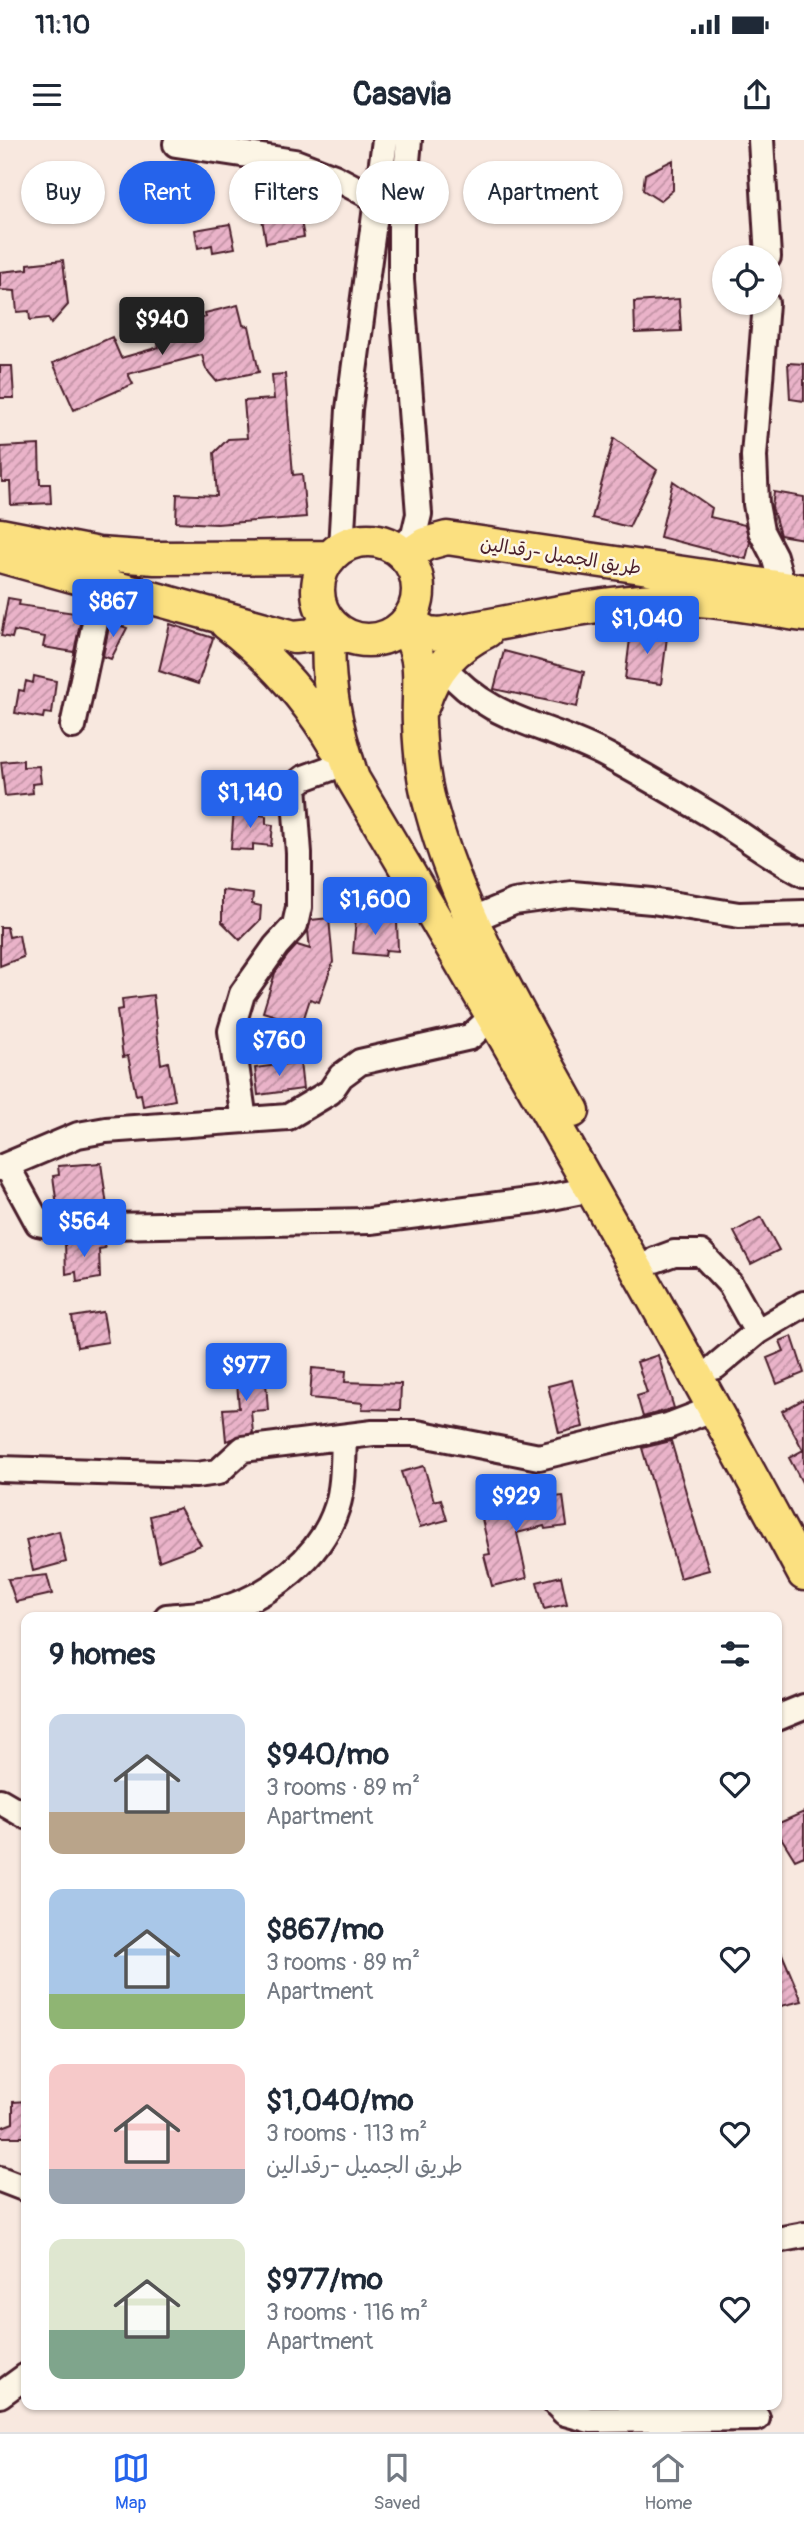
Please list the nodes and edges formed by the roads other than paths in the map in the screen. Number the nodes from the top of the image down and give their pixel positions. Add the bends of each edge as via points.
1 (385, 140) edge
2 (409, 140) edge
3 (761, 140) edge
4 (176, 144) dead end
5 (382, 161) edge
6 (356, 189) edge
7 (374, 224) edge
8 (767, 245) edge
9 (765, 315) edge
10 (0, 535) edge
11 (335, 553) junction
12 (403, 554) junction
13 (0, 556) edge
14 (103, 585) junction
15 (794, 590) edge
16 (804, 615) edge
17 (219, 618) junction
18 (507, 622) junction
19 (329, 623) junction
20 (406, 624) junction
21 (442, 665) junction
22 (419, 720) junction
23 (73, 726) dead end
24 (349, 771) junction
25 (804, 874) edge
26 (804, 913) edge
27 (471, 920) junction
28 (488, 981) junction
29 (494, 1015) junction
30 (244, 1120) junction
31 (4, 1167) edge
32 (592, 1189) junction
33 (655, 1260) junction
34 (804, 1304) edge
35 (757, 1332) junction
36 (715, 1367) junction
37 (715, 1408) junction
38 (344, 1437) junction
39 (0, 1469) edge
40 (804, 1528) edge
41 (804, 1574) edge
42 (205, 1612) edge
43 (804, 1707) edge
44 (782, 1716) edge
45 (0, 1801) edge
46 (21, 1813) edge
47 (0, 2179) edge
48 (21, 2187) edge
49 (804, 2235) edge
50 (782, 2238) edge
51 (21, 2380) edge
52 (0, 2395) edge
53 (562, 2410) edge
54 (757, 2418) dead end

1 - 5 street
2 - 12 street via 401,280 419,514
3 - 8 street
4 - 6 street via 295,162
7 - 11 street
9 - 15 street via 754,456 756,504 761,531
10 - 11 main road via 98,554 155,558
11 - 12 main road via 370,540
11 - 19 main road via 318,584 319,604
12 - 15 main road, طريق الجميل -رقدالين via 447,538
12 - 20 main road via 413,567 419,589
13 - 14 main road
14 - 17 main road
14 - 23 street
16 - 18 main road, طريق الجميل -رقدالين via 698,600 633,602
17 - 19 main road via 304,637
17 - 24 main road via 261,652 297,690
18 - 20 main road, طريق الجميل -رقدالين via 439,634
18 - 21 main road via 470,639
19 - 20 main road via 346,636 366,641 386,638
19 - 24 main road via 330,687
20 - 22 main road via 419,656
21 - 22 main road
21 - 25 street via 484,705 605,754
22 - 27 main road via 430,807
24 - 28 main road
24 - 30 street via 304,778 294,786 299,853 295,925 242,994 232,1031
26 - 27 street via 739,915 572,894 514,902
27 - 28 main road
28 - 29 main road
28 - 33 main road
29 - 30 street via 470,1037 360,1062 341,1076 331,1092 288,1117
29 - 32 main road
30 - 31 street via 106,1129 78,1135
31 - 32 street via 38,1223 57,1227 370,1221
32 - 37 main road
33 - 35 street via 674,1253 701,1253 730,1284
33 - 36 main road
34 - 35 street
35 - 36 street
36 - 40 main road
37 - 38 street via 657,1429 539,1457 417,1433
37 - 41 main road
38 - 39 street via 243,1449 218,1472 196,1475
38 - 42 street via 338,1503 328,1531 279,1584
43 - 44 street
45 - 46 street
47 - 48 street
49 - 50 street
51 - 52 street
53 - 54 street via 590,2420

